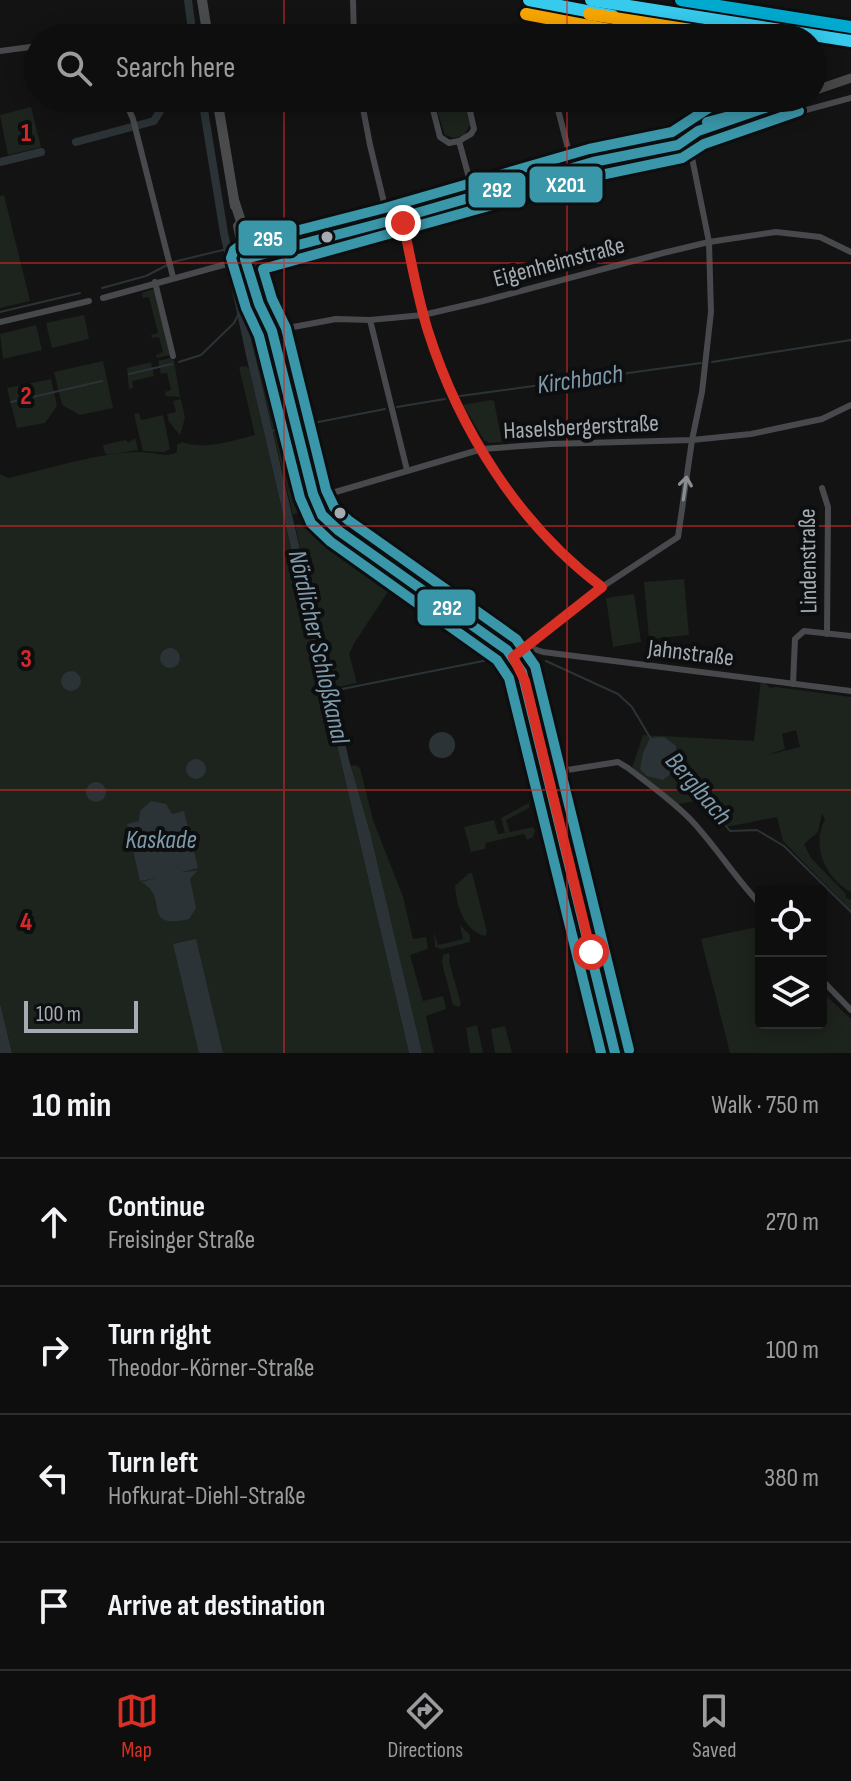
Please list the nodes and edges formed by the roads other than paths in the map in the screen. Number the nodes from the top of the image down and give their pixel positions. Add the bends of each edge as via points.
1 (202, 0) edge
2 (353, 0) edge
3 (206, 24) edge
4 (354, 24) edge
5 (24, 48) edge
6 (0, 51) edge
7 (851, 78) edge
8 (827, 86) edge
9 (851, 98) edge
10 (827, 104) edge
11 (130, 112) edge
12 (219, 112) edge
13 (364, 112) edge
14 (434, 112) edge
15 (470, 112) edge
16 (559, 112) edge
17 (758, 112) edge
18 (796, 112) edge
19 (689, 139) junction
20 (459, 141) junction
21 (573, 168) junction
22 (474, 196) junction
23 (401, 217) junction
24 (389, 221) junction
25 (709, 242) junction
26 (851, 252) edge
27 (244, 259) junction
28 (172, 273) junction
29 (155, 282) junction
30 (103, 298) dead end
31 (89, 301) dead end
32 (423, 315) junction
33 (370, 320) junction
34 (0, 322) edge
35 (272, 331) junction
36 (173, 356) dead end
37 (851, 405) edge
38 (692, 440) junction
39 (482, 449) junction
40 (407, 470) junction
41 (822, 488) dead end
42 (315, 499) junction
43 (602, 587) junction
44 (827, 634) junction
45 (851, 636) edge
46 (528, 647) junction
47 (513, 657) junction
48 (793, 684) junction
49 (851, 691) edge
50 (548, 773) junction
51 (755, 899) edge
52 (827, 985) edge
53 (851, 1010) edge
54 (615, 1053) edge

1 - 3 main road
2 - 4 street
5 - 6 street
7 - 8 main road
9 - 10 street
11 - 28 street
12 - 27 main road
13 - 24 street
14 - 20 street via 440,137 449,143
15 - 20 street via 474,129
16 - 21 street
17 - 19 main road
18 - 19 street
19 - 21 main road via 653,143 644,151
19 - 25 street
20 - 22 street
21 - 22 main road
22 - 23 main road
23 - 24 main road
23 - 32 street
24 - 27 main road
25 - 26 street, Eigenheimstraße via 801,233
25 - 32 street, Eigenheimstraße
25 - 38 street via 711,312
27 - 28 street
27 - 35 main road via 269,310
28 - 29 street
29 - 30 street
29 - 36 street
31 - 34 street
32 - 33 street, Eigenheimstraße
32 - 39 street via 450,390
33 - 35 street, Eigenheimstraße via 336,319
33 - 40 street
35 - 42 main road
37 - 38 street, Haselsbergerstraße via 796,426
38 - 39 street, Haselsbergerstraße
43 -> 38 street via 678,537
39 - 40 street, Haselsbergerstraße
39 - 43 street via 537,526
40 - 42 street, Haselsbergerstraße
41 - 44 street, Lindenstraße via 828,507
42 - 47 main road via 339,531
43 - 46 street
44 - 45 street, Lindenstraße
44 - 48 street, Lindenstraße via 804,631 795,639
46 - 47 street
46 - 48 street, Jahnstraße
47 - 50 main road via 525,681
48 - 49 street, Jahnstraße
50 - 51 street via 618,762 691,820
50 - 54 main road
52 - 53 street

